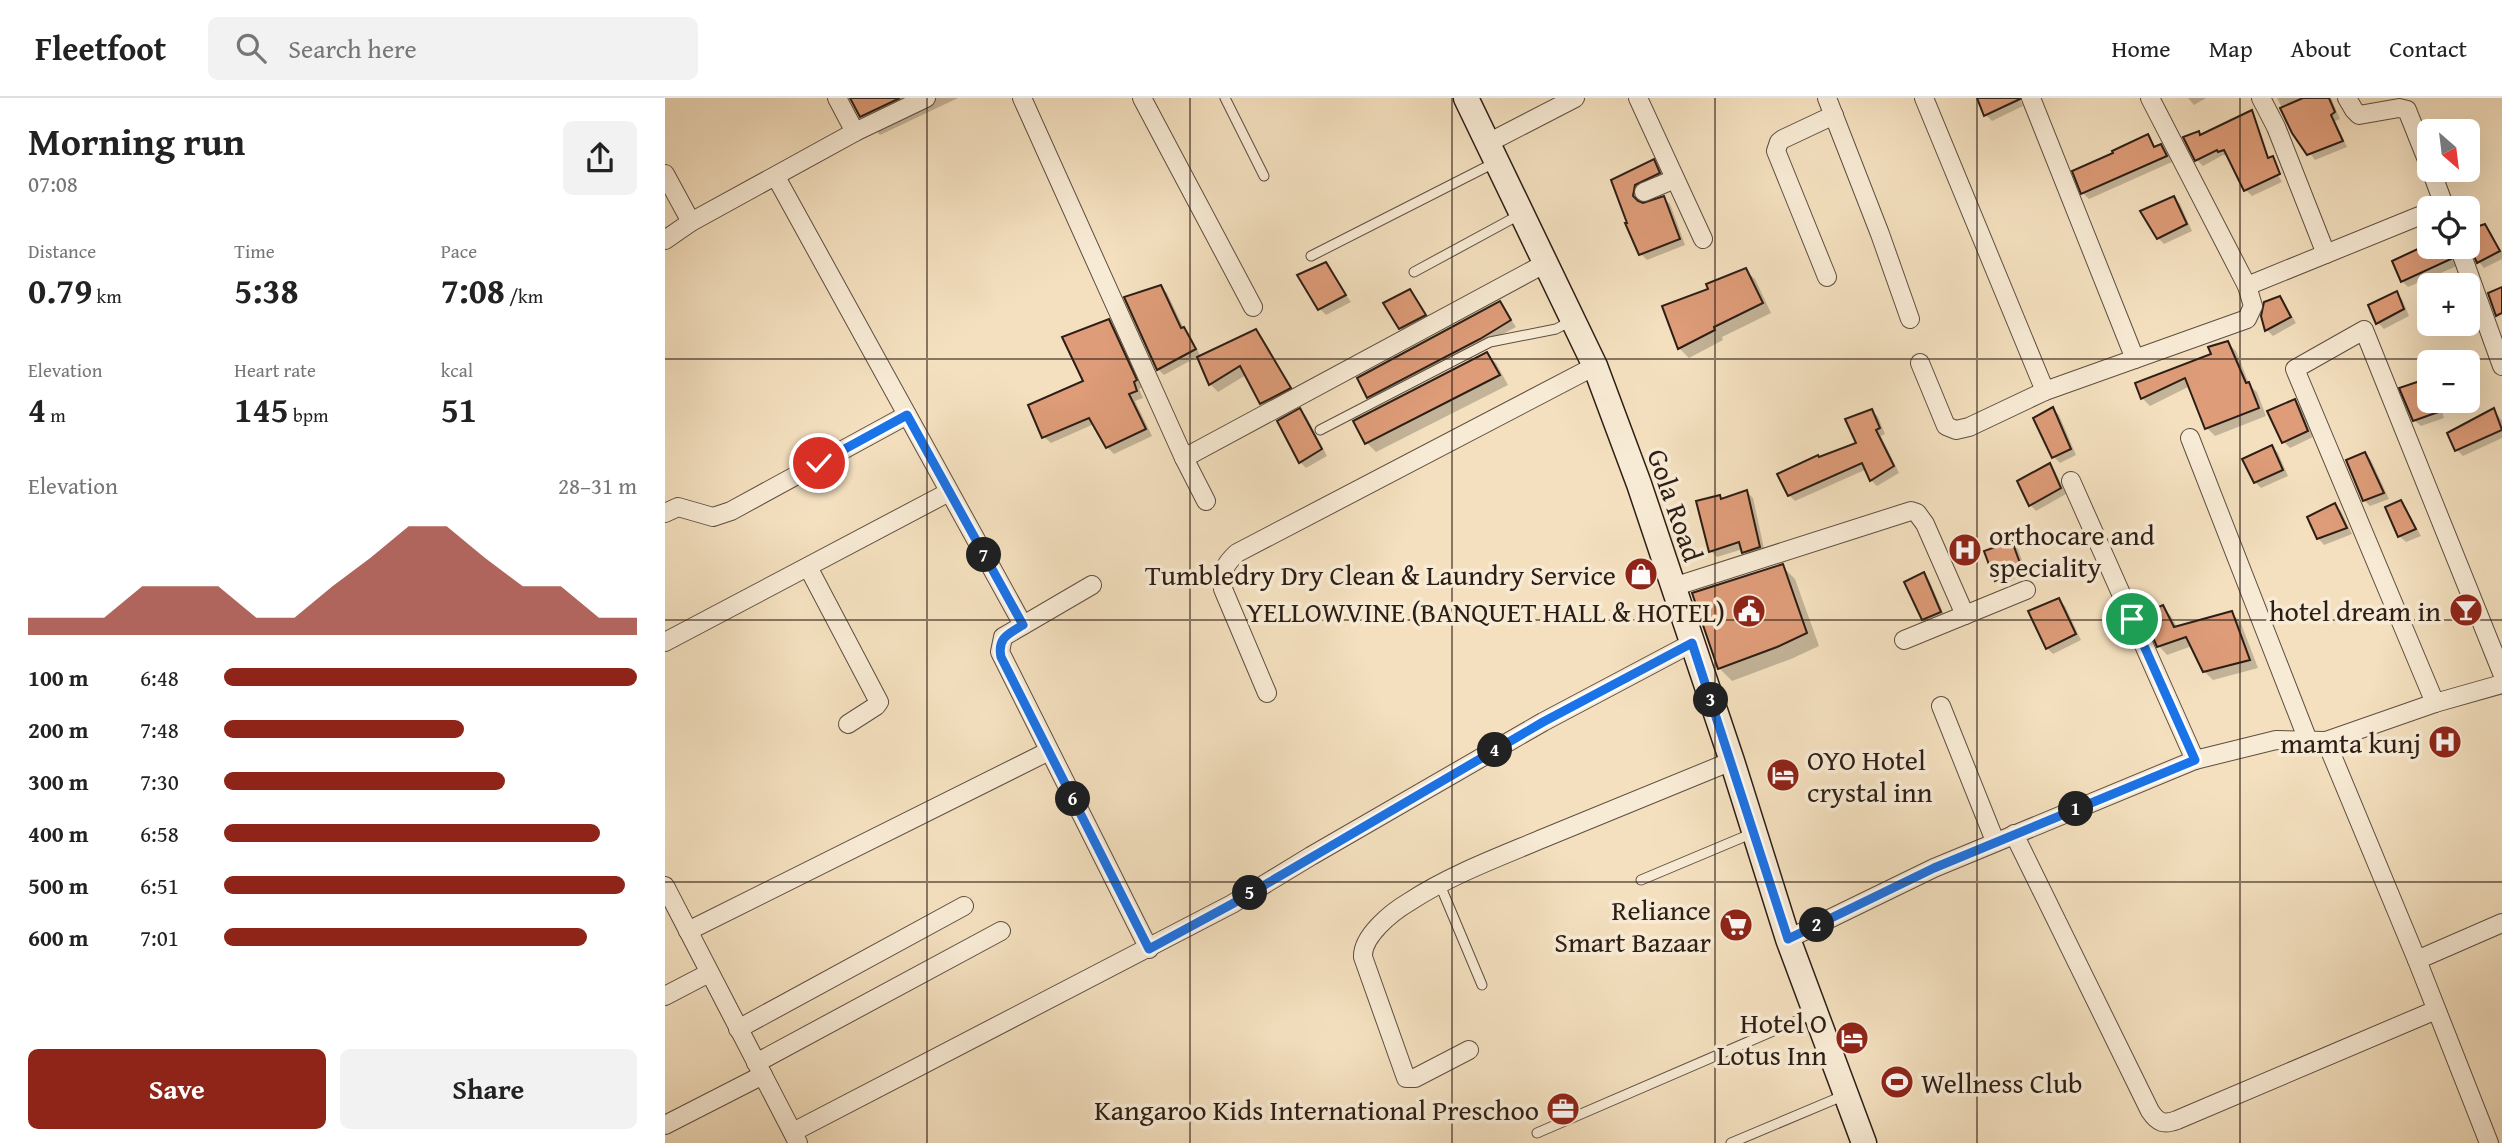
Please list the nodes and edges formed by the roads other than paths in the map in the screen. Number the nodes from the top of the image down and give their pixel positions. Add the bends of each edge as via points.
1 (837, 98) edge
2 (926, 98) edge
3 (1022, 98) edge
4 (1142, 98) edge
5 (1225, 98) edge
6 (1466, 98) edge
7 (1575, 98) edge
8 (1638, 98) edge
9 (1826, 98) edge
10 (1924, 98) edge
11 (2031, 98) edge
12 (2150, 98) edge
13 (2261, 98) edge
14 (2347, 98) edge
15 (1834, 116) junction
16 (855, 132) junction
17 (2417, 135) edge
18 (1493, 152) junction
19 (665, 174) edge
20 (1264, 176) dead end
21 (776, 177) junction
22 (1675, 179) junction
23 (1644, 192) dead end
24 (1523, 213) junction
25 (2417, 217) edge
26 (691, 222) junction
27 (1703, 239) dead end
28 (665, 240) edge
29 (2326, 254) junction
30 (1311, 256) dead end
31 (2463, 259) edge
32 (1546, 263) junction
33 (1414, 272) dead end
34 (1827, 277) dead end
35 (2247, 286) junction
36 (1253, 307) dead end
37 (1910, 319) dead end
38 (1572, 320) junction
39 (2135, 359) junction
40 (1920, 363) dead end
41 (1595, 366) junction
42 (2502, 366) edge
43 (2045, 391) junction
44 (907, 415) junction
45 (1320, 430) dead end
46 (2190, 438) dead end
47 (1184, 458) junction
48 (2071, 481) dead end
49 (949, 492) junction
50 (1206, 501) dead end
51 (665, 513) edge
52 (808, 567) junction
53 (1091, 585) dead end
54 (1673, 587) junction
55 (2026, 590) dead end
56 (1965, 615) junction
57 (1023, 625) junction
58 (1904, 640) dead end
59 (665, 642) edge
60 (1692, 643) junction
61 (2501, 666) edge
62 (2502, 684) edge
63 (1267, 693) dead end
64 (2435, 703) junction
65 (1941, 706) dead end
66 (848, 724) dead end
67 (2318, 742) junction
68 (1049, 751) junction
69 (2195, 760) junction
70 (1732, 761) junction
71 (1751, 834) junction
72 (2014, 834) junction
73 (1995, 841) junction
74 (1641, 880) dead end
75 (1440, 885) junction
76 (665, 886) edge
77 (964, 906) dead end
78 (2502, 923) edge
79 (688, 931) junction
80 (1001, 931) dead end
81 (1788, 939) junction
82 (1149, 949) junction
83 (2417, 960) junction
84 (709, 973) junction
85 (1482, 985) dead end
86 (665, 996) edge
87 (2437, 1010) junction
88 (1815, 1013) junction
89 (739, 1029) junction
90 (1469, 1051) dead end
91 (760, 1069) junction
92 (1845, 1095) junction
93 (665, 1125) edge
94 (1537, 1133) dead end
95 (795, 1137) edge
96 (1731, 1143) edge
97 (1864, 1143) edge
98 (2489, 1143) edge

1 - 16 street
2 - 16 street
3 - 47 street
4 - 36 street
5 - 20 lane
6 - 18 street, Gola Road
7 - 18 street
8 - 22 street
9 - 15 street
10 - 43 street
11 - 39 street
12 - 35 street
13 - 29 street
14 - 17 street via 2359,114 2407,110
15 - 34 street via 1783,139 1776,150
15 - 37 street
16 - 21 street
18 - 24 street, Gola Road
18 - 30 lane
19 - 26 street
21 - 26 street
21 - 44 street
22 - 23 street
22 - 27 street
24 - 32 street, Gola Road
24 - 33 lane
25 - 29 street
26 - 28 street
29 - 35 street
31 - 42 street
32 - 38 street, Gola Road
32 - 47 street
35 - 39 street via 2253,306 2247,319
38 - 41 street, Gola Road
38 - 45 lane via 1556,329 1489,342
39 - 43 street
40 - 43 street via 1946,426 1956,429
41 - 54 street, Gola Road
41 - 63 street via 1230,559 1221,578 1223,589
44 - 49 street
44 - 51 street via 731,511 713,517 678,507
46 - 67 street
47 - 50 street
48 - 69 street
49 - 52 street
49 - 57 street
52 - 59 street
52 - 66 street via 879,702
53 - 57 street
54 - 56 street via 1911,511 1925,524
54 - 60 street, Gola Road
55 - 56 street
56 - 58 street
57 - 68 street via 1003,638 1000,652
60 - 70 street, Gola Road
60 - 82 street via 1543,722
61 - 64 street via 2364,330 2295,369
62 - 64 street
64 - 67 street
65 - 73 street
67 - 69 street via 2276,740
67 - 83 street
68 - 79 street
68 - 82 street
69 - 72 street
70 - 71 street, Gola Road
70 - 75 street
71 - 74 lane
71 - 81 street, Gola Road
72 - 73 street
72 - 87 street via 2150,1111 2162,1123 2177,1121
73 - 81 street
75 - 85 lane
75 - 90 street via 1390,917 1368,939 1363,957 1406,1078 1415,1078
76 - 79 street
77 - 89 street
78 - 83 street
79 - 84 street
80 - 91 street
81 - 88 street, Gola Road
82 - 95 street
83 - 87 street
84 - 86 street
84 - 89 street
87 - 98 street
88 - 92 street, Gola Road
88 - 94 lane
89 - 91 street
91 - 93 street
91 - 95 street
92 - 96 lane
92 - 97 street, Gola Road

